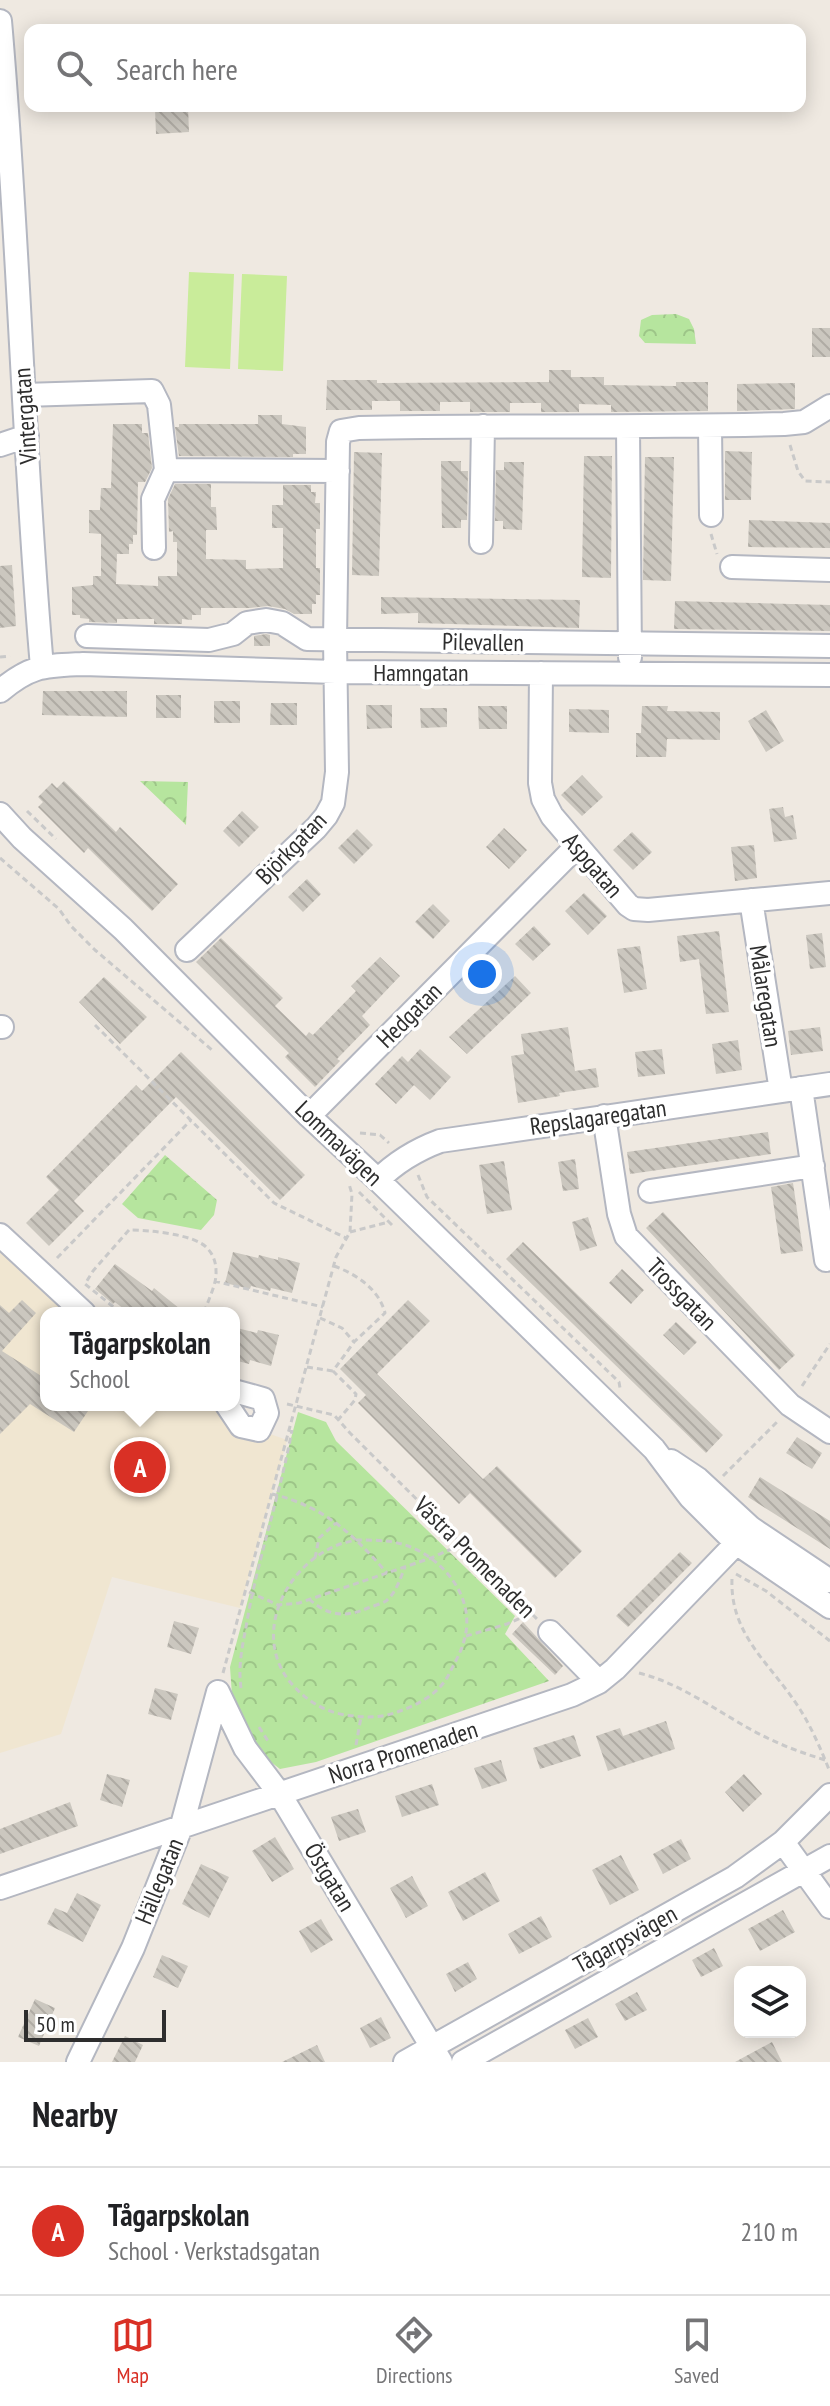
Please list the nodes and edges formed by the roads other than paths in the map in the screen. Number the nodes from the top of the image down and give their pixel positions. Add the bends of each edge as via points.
1 (0, 21) edge
2 (3, 90) edge
3 (5, 156) edge
4 (24, 395) junction
5 (830, 406) edge
6 (483, 426) junction
7 (710, 426) junction
8 (628, 428) junction
9 (27, 436) junction
10 (0, 445) edge
11 (166, 470) junction
12 (338, 471) junction
13 (711, 515) road end
14 (481, 542) dead end
15 (154, 548) dead end
16 (732, 567) road end
17 (830, 570) edge
18 (87, 636) dead end
19 (335, 640) junction
20 (630, 644) junction
21 (830, 646) edge
22 (42, 667) junction
23 (336, 672) junction
24 (541, 673) junction
25 (630, 674) junction
26 (830, 675) edge
27 (5, 685) edge
28 (0, 814) edge
29 (0, 826) edge
30 (22, 838) junction
31 (577, 846) junction
32 (830, 893) edge
33 (751, 900) junction
34 (187, 950) dead end
35 (830, 1084) edge
36 (791, 1090) junction
37 (309, 1116) junction
38 (604, 1116) junction
39 (813, 1166) junction
40 (378, 1180) junction
41 (650, 1191) dead end
42 (0, 1235) edge
43 (826, 1260) dead end
44 (77, 1307) edge
45 (240, 1393) edge
46 (231, 1411) edge
47 (830, 1432) edge
48 (744, 1535) junction
49 (830, 1581) edge
50 (830, 1607) edge
51 (550, 1632) road end
52 (607, 1675) junction
53 (218, 1692) joint
54 (279, 1793) junction
55 (830, 1795) edge
56 (182, 1825) junction
57 (783, 1842) junction
58 (830, 1856) edge
59 (805, 1871) junction
60 (0, 1888) edge
61 (830, 1907) edge
62 (437, 2054) edge
63 (78, 2062) edge
64 (405, 2062) edge
65 (463, 2062) edge

1 - 2 street, Vintergatan
2 - 3 street, Vintergatan
3 - 4 street, Vintergatan
4 - 9 street, Vintergatan
4 - 11 street via 152,391 159,405
5 - 7 street via 804,422
6 - 8 street
6 - 12 street via 341,431
6 - 14 street
7 - 8 street
7 - 13 street
8 - 20 street
9 - 10 street
9 - 22 street, Vintergatan
11 - 12 street
11 - 15 street via 153,499
12 - 19 street
16 - 17 street
18 - 19 street, Pilevallen via 209,640 266,620 282,623 307,639
19 - 20 street, Pilevallen
19 - 23 street
20 - 21 street, Pilevallen
20 - 25 street
22 - 23 street, Hamngatan
22 - 27 street, Hamngatan
23 - 24 street, Hamngatan
23 - 34 street, Björkgatan via 333,803 316,828
24 - 25 street, Hamngatan
24 - 31 street, Aspgatan via 543,799
25 - 26 street, Hamngatan
28 - 30 street, Lommavägen
29 - 30 street, Lommavägen
30 - 37 street, Lommavägen via 123,929
31 - 33 street, Aspgatan via 634,909
31 - 37 street, Hedgatan
32 - 33 street, Aspgatan
33 - 36 street, Målaregatan
35 - 36 street, Repslagaregatan
36 - 38 street, Repslagaregatan
36 - 39 street, Målaregatan
37 - 40 street, Lommavägen
38 - 40 street, Repslagaregatan via 440,1141 414,1151
38 - 47 street, Trossgatan via 626,1236 790,1405
39 - 41 street
39 - 43 street, Målaregatan
40 - 48 street, Lommavägen via 654,1449 698,1479
42 - 44 street
45 - 46 street via 263,1399 267,1413 259,1430 241,1426
48 - 49 street, Lommavägen
48 - 50 street, Lommavägen
48 - 52 street, Norra Promenaden
51 - 52 street, Västra Promenaden
52 - 54 street, Norra Promenaden via 572,1695
53 - 54 street, Östgatan via 245,1748
53 - 56 street, Hällegatan
54 - 56 street, Norra Promenaden
54 - 62 street, Östgatan
55 - 57 street, Tågarpsvägen
56 - 60 street, Norra Promenaden
56 - 63 street, Hällegatan via 133,1948
57 - 59 street
57 - 62 street, Tågarpsvägen via 735,1877
58 - 59 street, Tågarpsvägen
59 - 61 street
59 - 65 street, Tågarpsvägen
62 - 64 street, Tågarpsvägen

